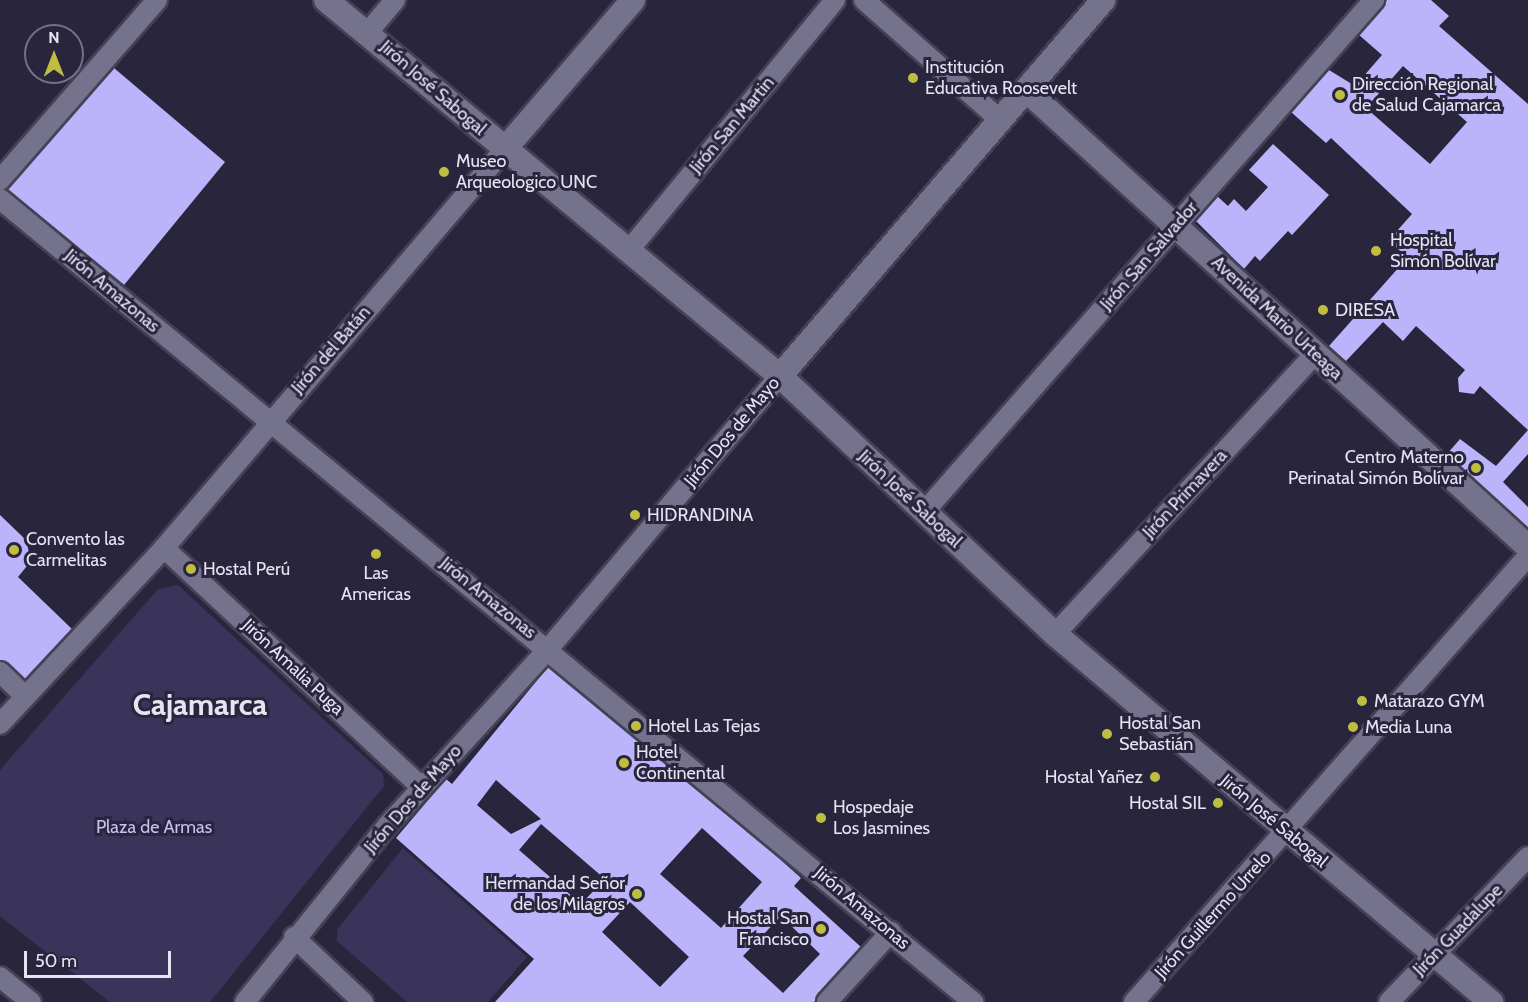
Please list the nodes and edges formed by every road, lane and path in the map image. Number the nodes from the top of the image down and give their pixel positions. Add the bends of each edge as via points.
1 (157, 0) edge
2 (326, 0) edge
3 (395, 0) edge
4 (633, 0) edge
5 (835, 0) edge
6 (864, 0) edge
7 (1103, 0) edge
8 (1374, 0) edge
9 (368, 32) junction
10 (1026, 90) junction
11 (1000, 120) junction
12 (504, 150) junction
13 (0, 180) edge
14 (0, 199) edge
15 (1176, 225) junction
16 (629, 250) junction
17 (1315, 354) junction
18 (780, 376) junction
19 (269, 422) junction
20 (924, 512) junction
21 (1528, 547) edge
22 (164, 549) junction
23 (1528, 556) edge
24 (1055, 634) junction
25 (549, 648) junction
26 (0, 672) edge
27 (25, 696) junction
28 (0, 724) edge
29 (421, 787) junction
30 (1287, 832) junction
31 (1528, 857) edge
32 (891, 932) junction
33 (294, 937) junction
34 (1434, 956) junction
35 (0, 977) edge
36 (31, 1002) edge
37 (245, 1002) edge
38 (363, 1002) edge
39 (827, 1002) edge
40 (973, 1002) edge
41 (1134, 1002) edge
42 (1389, 1002) edge
43 (1491, 1002) edge

1 - 13 street
2 - 9 street, Jirón José Sabogal
3 - 9 street
4 - 12 street, Jirón del Batán
5 - 16 street, Jirón San Martin
6 - 11 street
7 - 10 street, Jirón Dos de Mayo
8 - 15 street, Jirón San Salvador
9 - 12 street, Jirón José Sabogal
10 - 11 street, Jirón Dos de Mayo
10 - 15 street, Avenida Mario Urteaga
11 - 18 street, Jirón Dos de Mayo
12 - 16 street, Jirón José Sabogal
12 - 19 street, Jirón del Batán
14 - 19 street, Jirón Amazonas
15 - 17 street, Avenida Mario Urteaga
15 - 20 street, Jirón San Salvador
16 - 18 street, Jirón José Sabogal
17 - 21 street, Avenida Mario Urteaga
17 - 24 street, Jirón Primavera
18 - 20 street, Jirón José Sabogal
18 - 25 street, Jirón Dos de Mayo
19 - 22 street, Jirón del Batán
19 - 25 street, Jirón Amazonas
20 - 24 street, Jirón José Sabogal
22 - 27 street, Jirón del Batán
22 - 29 street, Jirón Amalia Puga
23 - 30 street, Jirón Guillermo Urrelo
24 - 30 street, Jirón José Sabogal
25 - 29 street, Jirón Dos de Mayo
25 - 32 street, Jirón Amazonas
26 - 27 street
27 - 28 street, Jirón del Batán
29 - 33 street, Jirón Dos de Mayo
30 - 34 street, Jirón José Sabogal
30 - 41 street, Jirón Guillermo Urrelo
31 - 34 street, Jirón Guadalupe
32 - 39 street
32 - 40 street, Jirón Amazonas
33 - 37 street, Jirón Dos de Mayo
33 - 38 street
34 - 42 street, Jirón Guadalupe
34 - 43 street, Jirón José Sabogal
35 - 36 street

